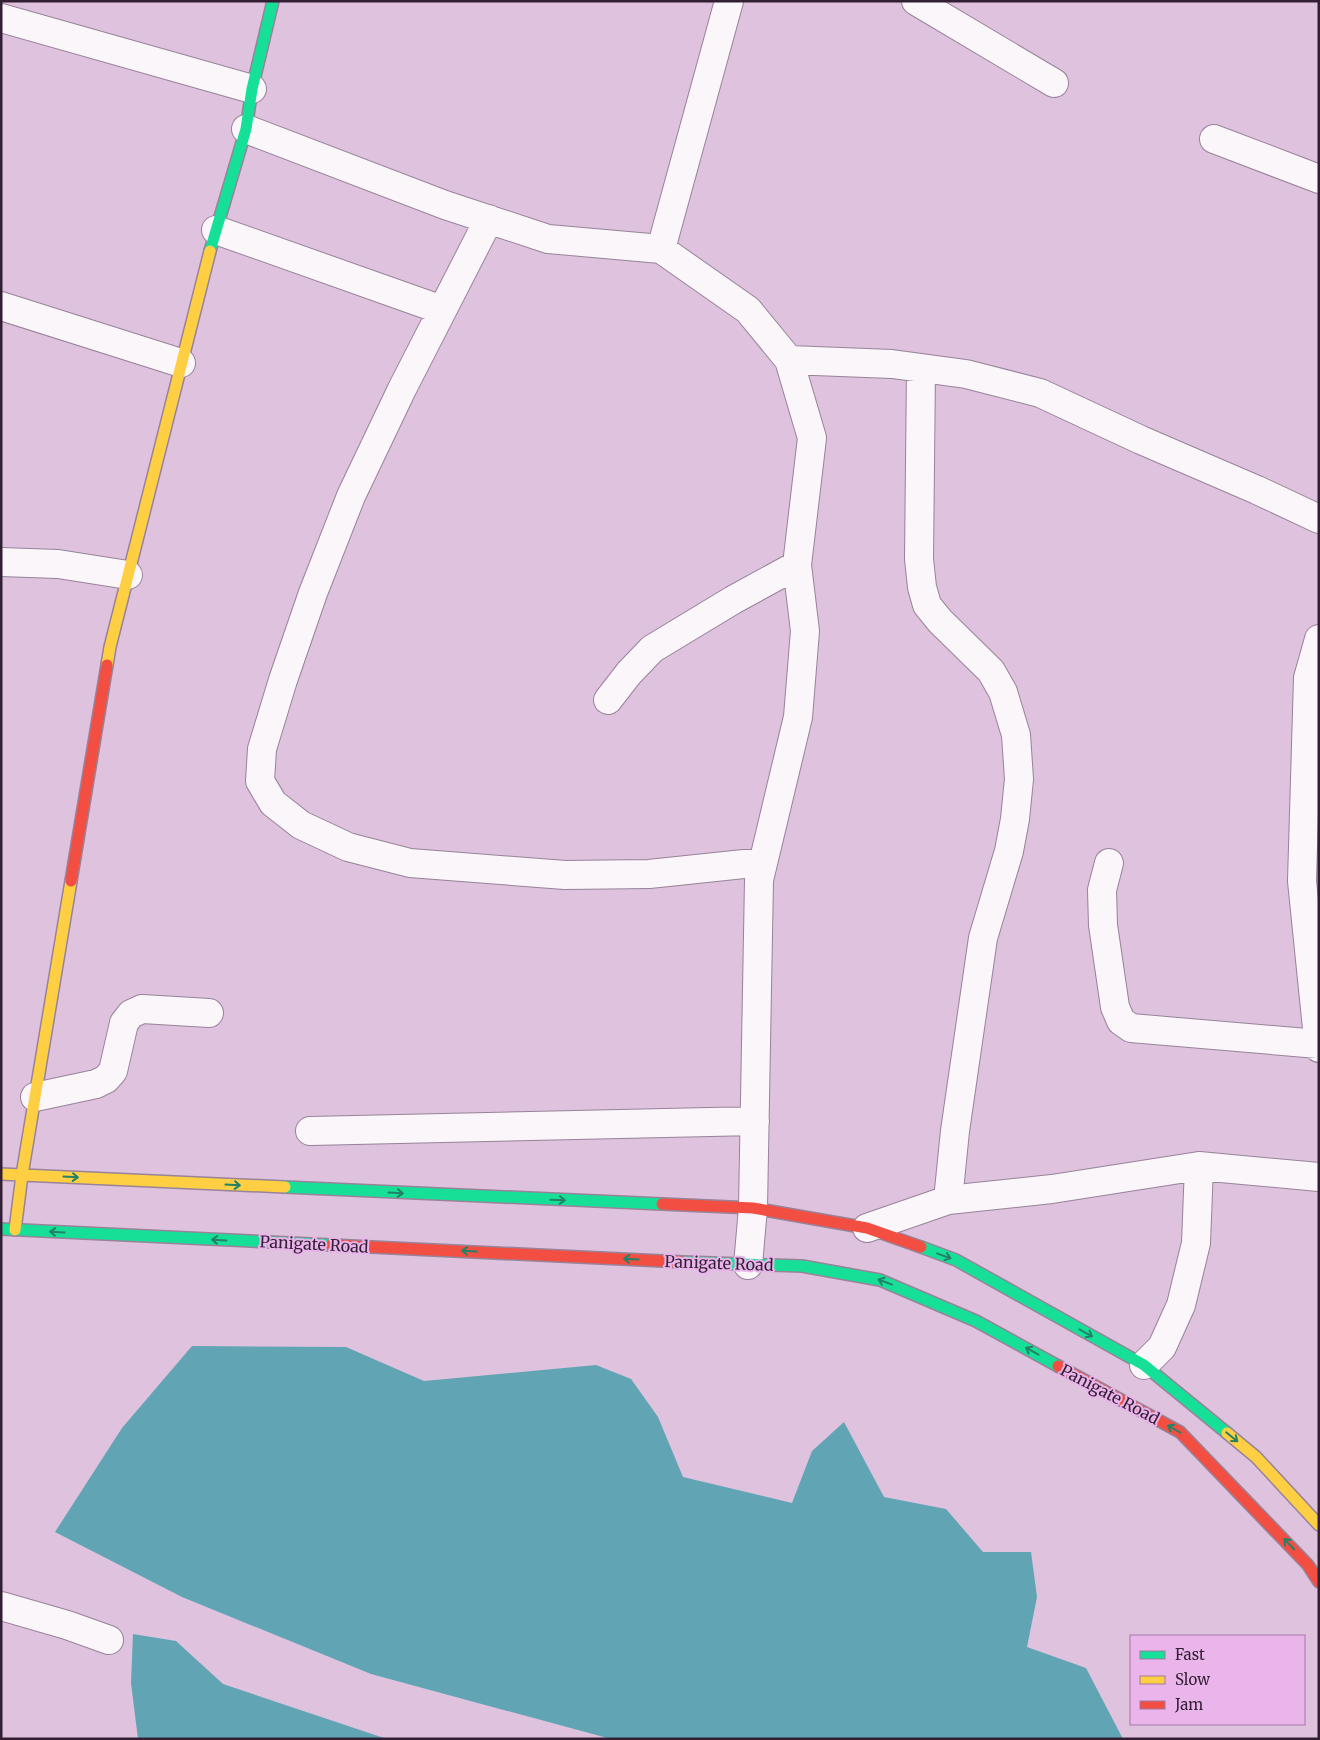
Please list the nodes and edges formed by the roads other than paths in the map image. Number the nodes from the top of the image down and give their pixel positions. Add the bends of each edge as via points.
1 (273, 1) edge
2 (729, 1) edge
3 (916, 1) edge
4 (1, 18) edge
5 (1054, 83) dead end
6 (252, 89) junction
7 (246, 129) junction
8 (1214, 139) dead end
9 (1319, 179) edge
10 (489, 219) junction
11 (216, 230) junction
12 (661, 249) junction
13 (1, 306) edge
14 (442, 310) junction
15 (789, 360) junction
16 (181, 363) junction
17 (921, 369) junction
18 (1319, 519) edge
19 (1, 562) edge
20 (797, 565) junction
21 (128, 575) junction
22 (1319, 639) edge
23 (608, 700) dead end
24 (763, 862) junction
25 (1109, 863) dead end
26 (209, 1013) dead end
27 (1317, 1028) edge
28 (1319, 1048) edge
29 (35, 1098) junction
30 (755, 1121) junction
31 (310, 1131) dead end
32 (1199, 1166) junction
33 (1, 1174) edge
34 (22, 1175) junction
35 (1319, 1177) edge
36 (948, 1200) junction
37 (753, 1208) junction
38 (868, 1228) junction
39 (1, 1230) edge
40 (15, 1230) junction
41 (748, 1265) junction
42 (1144, 1365) junction
43 (1319, 1525) edge
44 (1319, 1582) edge
45 (1, 1606) edge
46 (109, 1640) dead end

1 - 6 main road
2 - 12 street
3 - 5 street
4 - 6 street
6 - 7 main road
7 - 10 street
7 - 11 main road
8 - 9 street
10 - 12 street via 548,239
10 - 14 street
11 - 14 street
11 - 16 main road
12 - 15 street via 748,310
13 - 16 street
14 - 24 street via 351,496 323,566 262,748 260,781 273,803 301,825 348,847 410,863 565,876 649,874
15 - 17 street via 892,364
15 - 20 street via 812,438
16 - 21 main road
17 - 18 street via 966,374 1040,393
17 - 36 street via 919,559 922,587 927,604 940,621 991,672 1003,692 1016,735 1019,778 1009,851 982,938
19 - 21 street via 58,564
20 - 23 street via 652,649
20 - 24 street via 805,631 798,717
21 - 29 main road via 110,647
22 - 27 street via 1308,678 1302,880
24 - 30 street via 759,880
25 - 27 street via 1102,890 1103,925 1115,1007 1121,1021 1131,1028
26 - 29 street via 142,1009 131,1014 124,1023 113,1071 106,1079
27 - 28 street
29 - 34 main road
30 - 31 street
30 - 37 street
32 - 35 street
32 - 36 street via 1052,1189
32 - 42 street via 1196,1243 1181,1305 1162,1347
33 - 34 main road
34 -> 37 main road
34 - 40 main road
36 - 38 street
37 - 38 main road
37 - 41 street
38 -> 42 main road via 956,1260
39 - 40 main road, Panigate Road
41 -> 40 main road, Panigate Road
44 -> 41 main road, Panigate Road via 1308,1565 1180,1432 976,1321 880,1280 802,1266
42 -> 43 main road via 1256,1457
45 - 46 street

